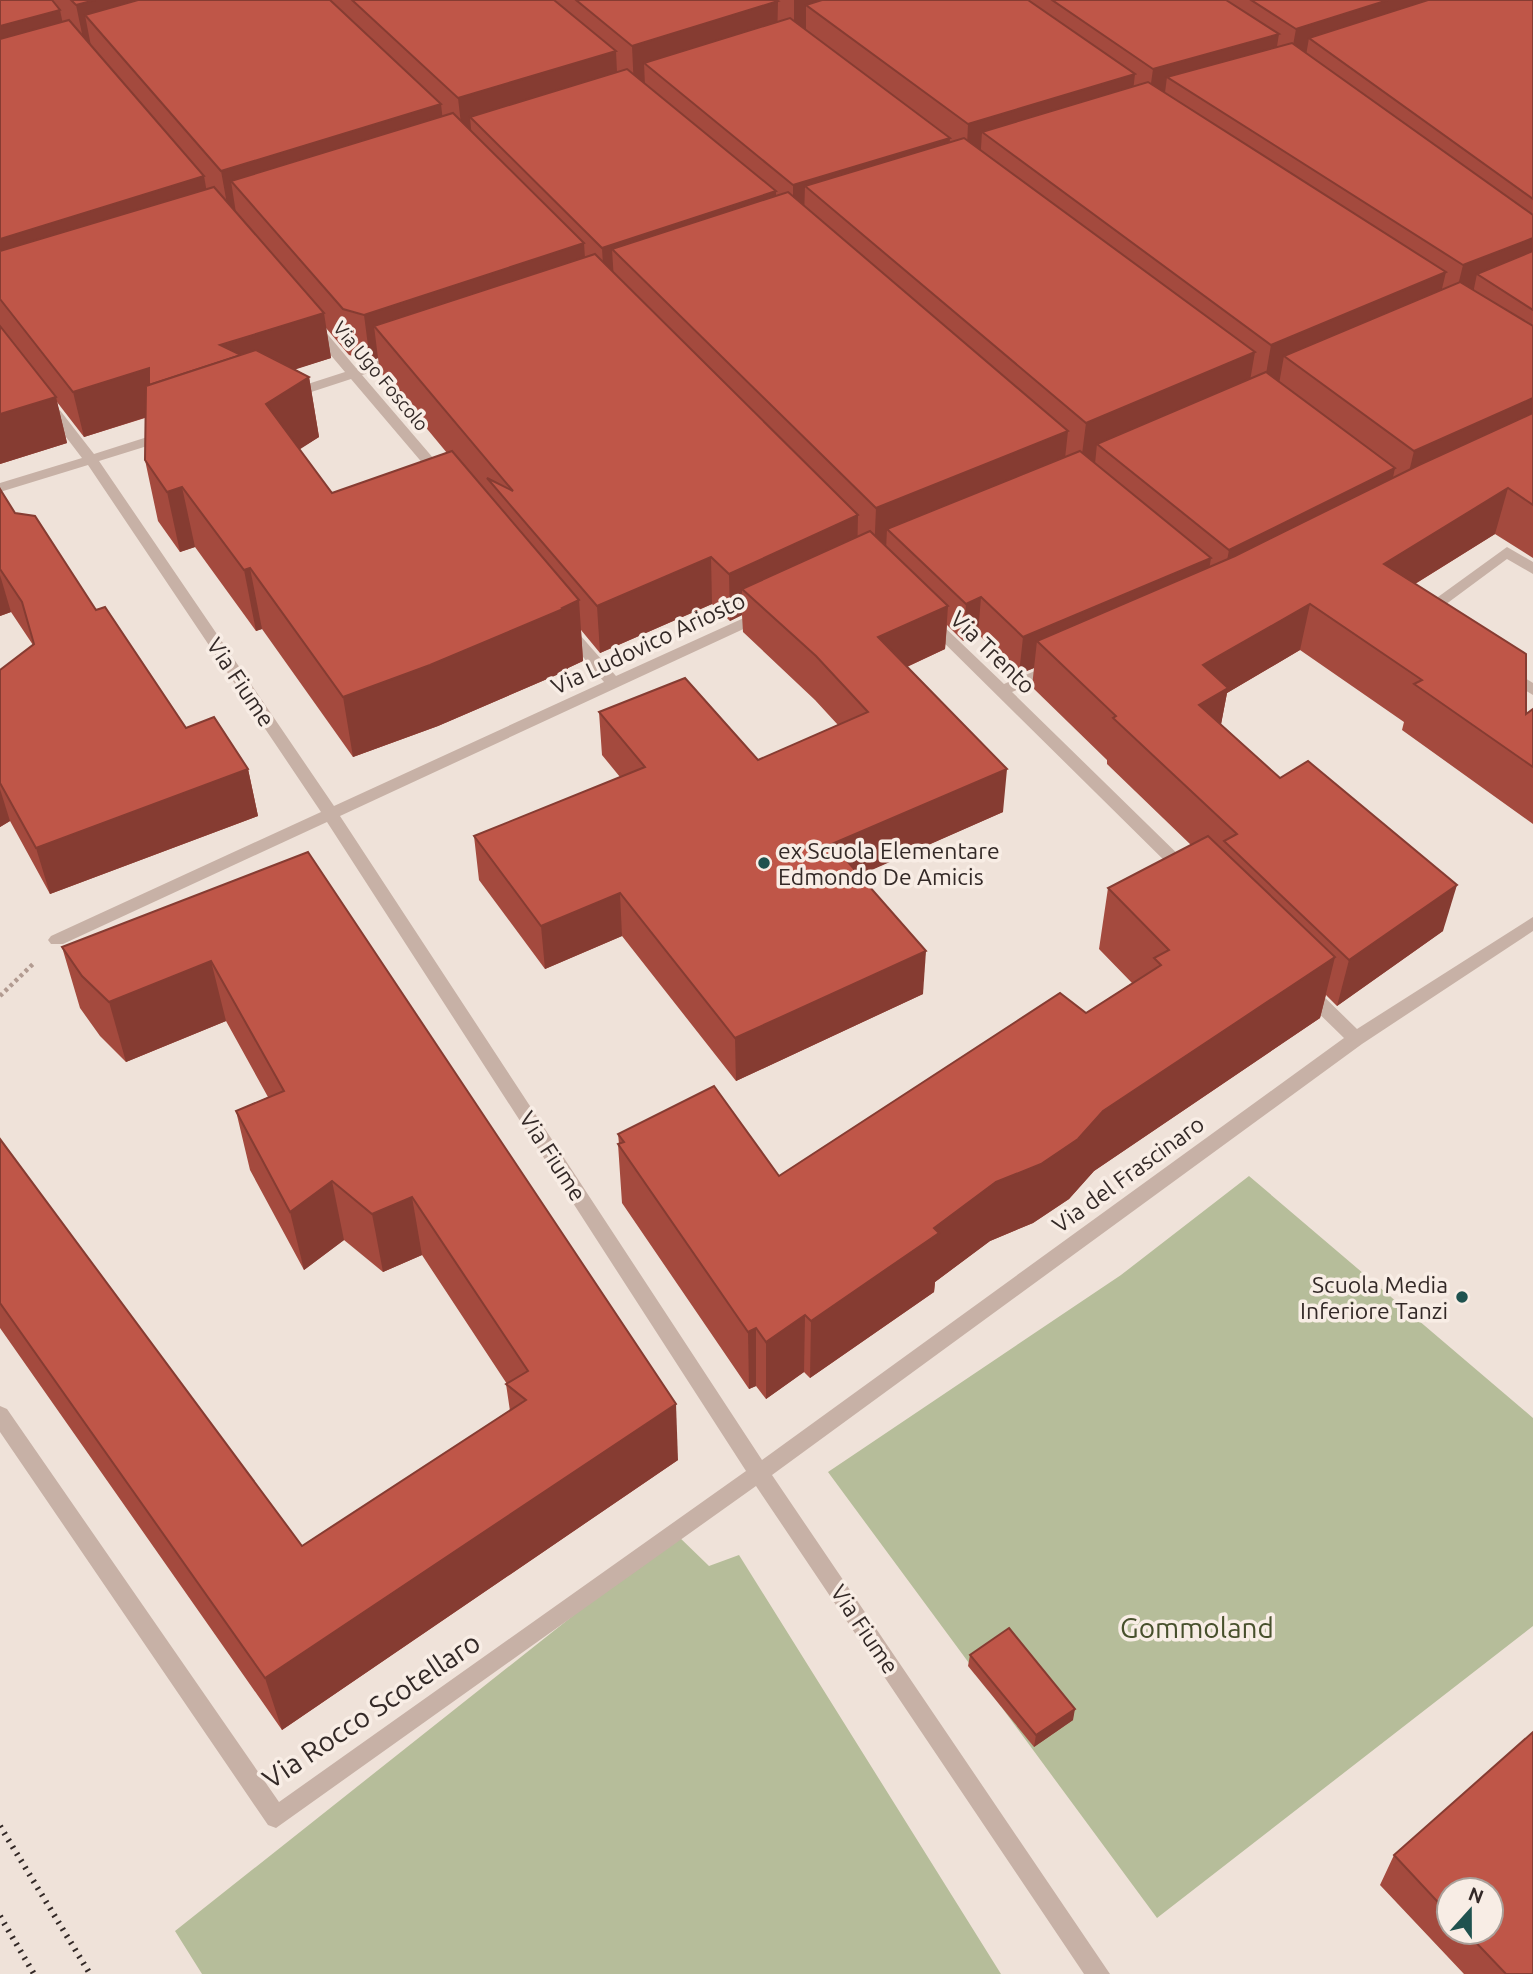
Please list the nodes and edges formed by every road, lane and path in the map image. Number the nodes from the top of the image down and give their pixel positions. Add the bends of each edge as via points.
1 (302, 313) edge
2 (420, 352) edge
3 (354, 373) junction
4 (34, 387) edge
5 (276, 400) edge
6 (184, 430) edge
7 (92, 461) junction
8 (0, 488) edge
9 (453, 491) edge
10 (1533, 569) edge
11 (918, 609) edge
12 (773, 610) edge
13 (560, 620) edge
14 (1434, 620) edge
15 (1489, 659) edge
16 (1074, 660) edge
17 (614, 684) junction
18 (1533, 690) edge
19 (1001, 691) junction
20 (330, 813) junction
21 (1198, 884) edge
22 (1533, 923) edge
23 (57, 940) joint
24 (1297, 981) edge
25 (0, 996) edge
26 (1356, 1039) junction
27 (0, 1415) edge
28 (759, 1473) junction
29 (1098, 1974) edge

1 - 3 street, Via Ugo Foscolo
2 - 3 street
3 - 5 street
3 - 9 street, Via Ugo Foscolo
4 - 7 street, Via Fiume
6 - 7 street
7 - 8 street
7 - 20 street, Via Fiume
10 - 14 street via 1507,552 1423,612
11 - 19 street, Via Trento
12 - 17 street, Via Ludovico Ariosto
13 - 17 street
15 - 18 street
16 - 19 street
17 - 20 street, Via Ludovico Ariosto
19 - 21 street, Via Trento
20 - 23 street, Via Ludovico Ariosto
20 - 28 street, Via Fiume
22 - 26 street, Via del Frascinaro
23 - 25 path
24 - 26 street
26 - 28 street, Via del Frascinaro
27 - 28 street, Via Rocco Scotellaro via 276,1817
28 - 29 street, Via Fiume

